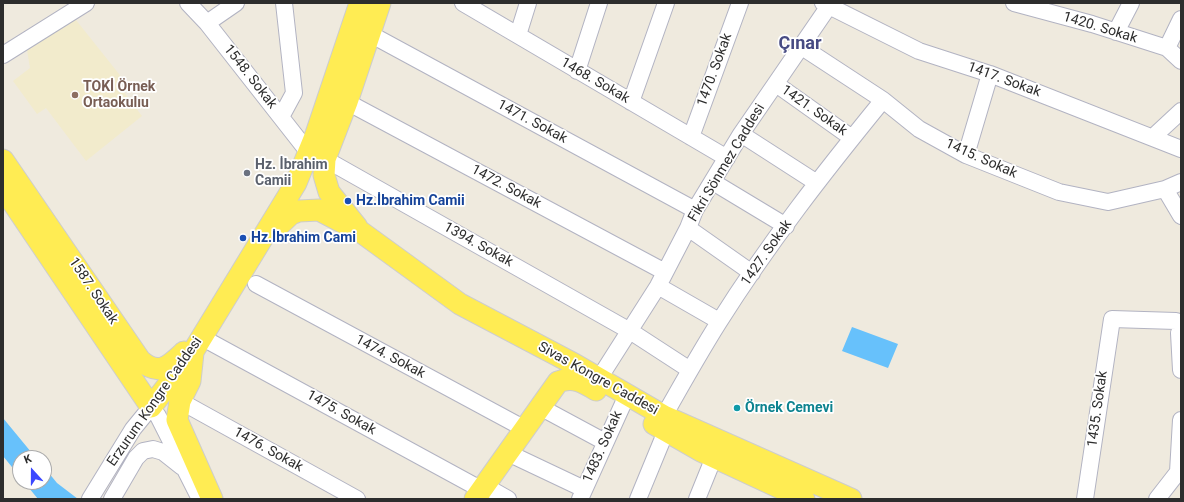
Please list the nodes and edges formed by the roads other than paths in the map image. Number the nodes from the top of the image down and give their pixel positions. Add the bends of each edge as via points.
1 (86, 3) edge
2 (188, 3) edge
3 (284, 3) edge
4 (360, 3) edge
5 (380, 3) edge
6 (463, 3) edge
7 (528, 3) edge
8 (599, 3) edge
9 (666, 3) edge
10 (740, 3) edge
11 (1014, 3) edge
12 (1131, 3) edge
13 (232, 4) edge
14 (827, 4) edge
15 (1181, 19) edge
16 (207, 23) junction
17 (1116, 32) junction
18 (370, 34) junction
19 (518, 35) junction
20 (802, 47) junction
21 (1167, 48) junction
22 (3, 54) edge
23 (1181, 61) edge
24 (577, 71) junction
25 (990, 74) junction
26 (776, 84) junction
27 (883, 100) junction
28 (347, 102) junction
29 (630, 102) junction
30 (1181, 111) edge
31 (281, 117) junction
32 (741, 134) junction
33 (691, 137) junction
34 (1153, 137) junction
35 (852, 138) junction
36 (1181, 149) edge
37 (966, 155) junction
38 (317, 156) junction
39 (727, 158) junction
40 (3, 160) edge
41 (713, 182) junction
42 (1181, 182) edge
43 (817, 183) junction
44 (3, 188) edge
45 (1165, 189) junction
46 (695, 210) junction
47 (1181, 216) edge
48 (786, 226) junction
49 (688, 228) junction
50 (361, 232) junction
51 (259, 245) junction
52 (665, 272) junction
53 (752, 273) junction
54 (256, 284) dead end
55 (658, 286) junction
56 (720, 321) junction
57 (1181, 327) edge
58 (1181, 330) edge
59 (630, 331) junction
60 (197, 344) junction
61 (541, 347) junction
62 (690, 370) junction
63 (1181, 370) edge
64 (558, 382) junction
65 (596, 383) junction
66 (624, 400) junction
67 (180, 401) junction
68 (151, 407) junction
69 (540, 407) junction
70 (1181, 420) edge
71 (665, 423) junction
72 (525, 429) junction
73 (605, 442) junction
74 (508, 452) junction
75 (714, 457) junction
76 (188, 472) junction
77 (481, 492) edge
78 (582, 494) edge
79 (792, 496) edge
80 (211, 497) edge
81 (90, 499) edge
82 (112, 499) edge
83 (356, 499) edge
84 (508, 499) edge
85 (638, 499) edge
86 (697, 499) edge
87 (851, 499) edge
88 (1085, 499) edge
89 (1157, 499) edge

1 - 22 street
2 - 16 street, 1548. Sokak
3 - 31 street via 294,93
4 - 38 main road, Erzurum Kongre Caddesi
5 - 18 main road, Erzurum Kongre Caddesi
6 - 19 street, 1468. Sokak
7 - 19 street
8 - 24 street
9 - 29 street
10 - 33 street, 1470. Sokak
11 - 17 street, 1420. Sokak
12 - 17 street
13 - 16 street
14 - 20 street, Fikri Sönmez Caddesi
14 - 25 street, 1417. Sokak via 919,51
15 - 21 street
16 - 31 street, 1548. Sokak
17 - 21 street, 1420. Sokak
18 - 28 main road, Erzurum Kongre Caddesi
18 - 46 street, 1471. Sokak
19 - 24 street, 1468. Sokak
20 - 26 street, Fikri Sönmez Caddesi
20 - 27 street, 1415. Sokak
21 - 23 street, 1420. Sokak
24 - 29 street, 1468. Sokak
25 - 34 street, 1417. Sokak
25 - 37 street
26 - 32 street, Fikri Sönmez Caddesi
26 - 35 street, 1421. Sokak
27 - 35 street, 1427. Sokak
27 - 37 street, 1415. Sokak via 919,129
28 - 38 main road, Erzurum Kongre Caddesi
28 - 52 street, 1472. Sokak
29 - 33 street, 1468. Sokak
30 - 34 street
31 - 38 street, 1548. Sokak
32 - 39 street, Fikri Sönmez Caddesi
32 - 43 street
33 - 39 street, 1468. Sokak
34 - 36 street, 1417. Sokak
35 - 43 street, 1427. Sokak
37 - 45 street, 1415. Sokak via 1059,192 1108,202
38 - 50 main road, Sivas Kongre Caddesi via 329,192
38 - 51 main road, Erzurum Kongre Caddesi via 296,183
38 - 59 street, 1394. Sokak
39 - 41 street, Fikri Sönmez Caddesi
40 - 60 main road, 1587. Sokak via 136,354 147,366 160,369 167,366
41 - 46 street, Fikri Sönmez Caddesi
41 - 48 street
42 - 45 street, 1415. Sokak
43 - 48 street, 1427. Sokak
44 - 68 main road, 1587. Sokak
45 - 47 street
46 - 49 street, Fikri Sönmez Caddesi
48 - 53 street, 1427. Sokak
49 - 52 street, Fikri Sönmez Caddesi
49 - 53 street
50 - 51 main road, Sivas Kongre Caddesi via 319,210 299,211 291,214
50 - 61 main road, Sivas Kongre Caddesi via 460,304
51 - 60 main road, Erzurum Kongre Caddesi
52 - 55 street, Fikri Sönmez Caddesi
53 - 56 street, 1427. Sokak
54 - 72 street, 1474. Sokak
55 - 56 street
55 - 59 street, Fikri Sönmez Caddesi
56 - 62 street, 1427. Sokak
57 - 88 street, 1435. Sokak via 1176,321 1112,319
58 - 63 street
59 - 62 street, 1394. Sokak
59 - 65 street, Fikri Sönmez Caddesi
60 - 67 main road via 190,381
60 - 68 main road, Erzurum Kongre Caddesi
60 - 77 street, 1475. Sokak
61 - 64 main road via 554,365
61 - 65 main road, Sivas Kongre Caddesi
62 - 71 street, 1427. Sokak
64 - 65 main road, Sivas Kongre Caddesi via 567,378
64 - 69 main road
65 - 66 main road, Sivas Kongre Caddesi
66 - 71 main road, Sivas Kongre Caddesi
66 - 73 street, 1483. Sokak
67 - 80 main road via 177,420
67 - 83 street, 1476. Sokak
68 - 76 street
68 - 81 street, Erzurum Kongre Caddesi via 133,429
69 - 72 main road
69 - 73 street
70 - 89 street via 1178,472
71 - 75 main road, Sivas Kongre Caddesi
71 - 85 street, 1427. Sokak
71 - 87 main road, Sivas Kongre Caddesi
72 - 74 main road
73 - 78 street, 1483. Sokak
74 - 77 main road
74 - 78 street
75 - 79 main road, Sivas Kongre Caddesi
75 - 86 street
76 - 80 street
76 - 82 street, Erzurum Kongre Caddesi via 163,452 153,449 143,452 136,458
77 - 84 street, 1475. Sokak

